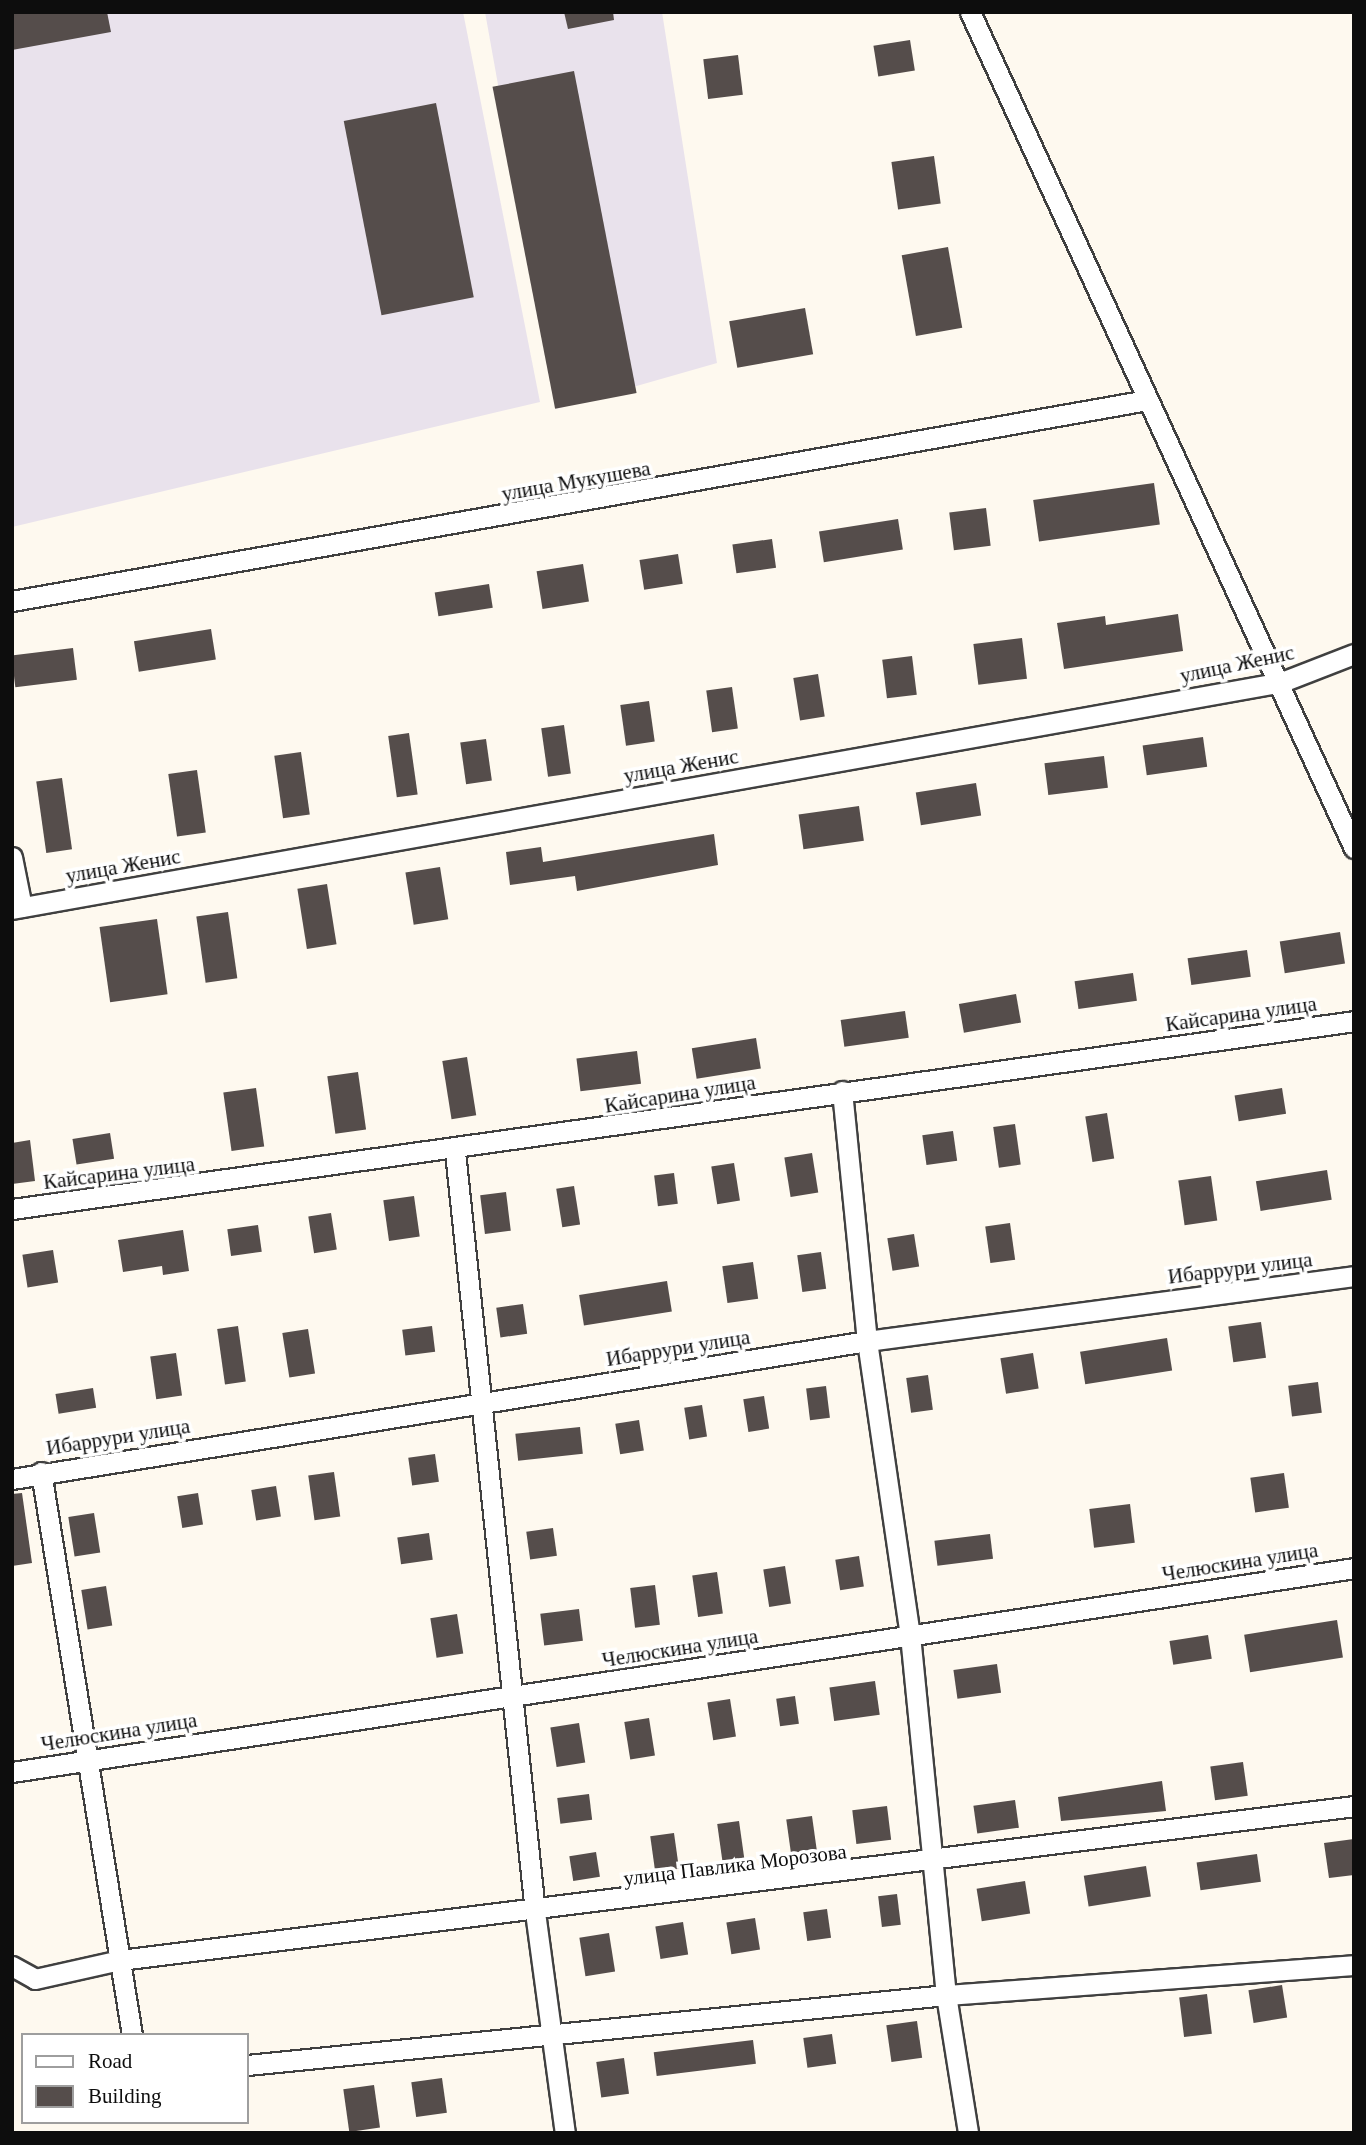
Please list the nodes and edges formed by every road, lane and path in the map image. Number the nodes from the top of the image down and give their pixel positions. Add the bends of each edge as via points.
1 (970, 12) edge
2 (1147, 400) junction
3 (12, 601) edge
4 (1354, 654) edge
5 (1282, 682) junction
6 (1354, 848) edge
7 (12, 857) edge
8 (17, 908) edge
9 (1354, 1021) edge
10 (842, 1091) junction
11 (455, 1152) junction
12 (12, 1209) edge
13 (1354, 1276) edge
14 (867, 1341) junction
15 (484, 1402) junction
16 (41, 1472) junction
17 (12, 1479) edge
18 (1354, 1568) edge
19 (910, 1634) junction
20 (516, 1697) junction
21 (85, 1760) junction
22 (12, 1772) edge
23 (1354, 1806) edge
24 (936, 1863) junction
25 (535, 1912) junction
26 (120, 1960) junction
27 (1354, 1965) edge
28 (12, 1966) edge
29 (946, 1994) junction
30 (551, 2032) junction
31 (132, 2033) edge
32 (248, 2065) edge
33 (565, 2133) edge
34 (968, 2133) edge

1 - 2 street
2 - 3 street, улица Мукушева
2 - 5 street
4 - 5 street, улица Женис
5 - 6 street
5 - 8 street, улица Женис
7 - 8 street
9 - 10 street, Кайсарина улица
10 - 11 street, Кайсарина улица
10 - 14 street
11 - 12 street, Кайсарина улица
11 - 15 street
13 - 14 street, Ибаррури улица
14 - 15 street, Ибаррури улица
14 - 19 street
15 - 16 street, Ибаррури улица
15 - 20 street
16 - 17 street, Ибаррури улица
16 - 21 street
18 - 19 street, Челюскина улица
19 - 20 street, Челюскина улица
19 - 24 street
20 - 21 street, Челюскина улица
20 - 25 street
21 - 22 street, Челюскина улица
21 - 26 street
23 - 24 street, улица Павлика Морозова
24 - 25 street, улица Павлика Морозова
24 - 29 street
25 - 26 street, улица Павлика Морозова
25 - 30 street
26 - 28 street, улица Павлика Морозова via 35,1979
26 - 31 street
27 - 29 street
29 - 30 street
29 - 34 street
30 - 32 street
30 - 33 street

